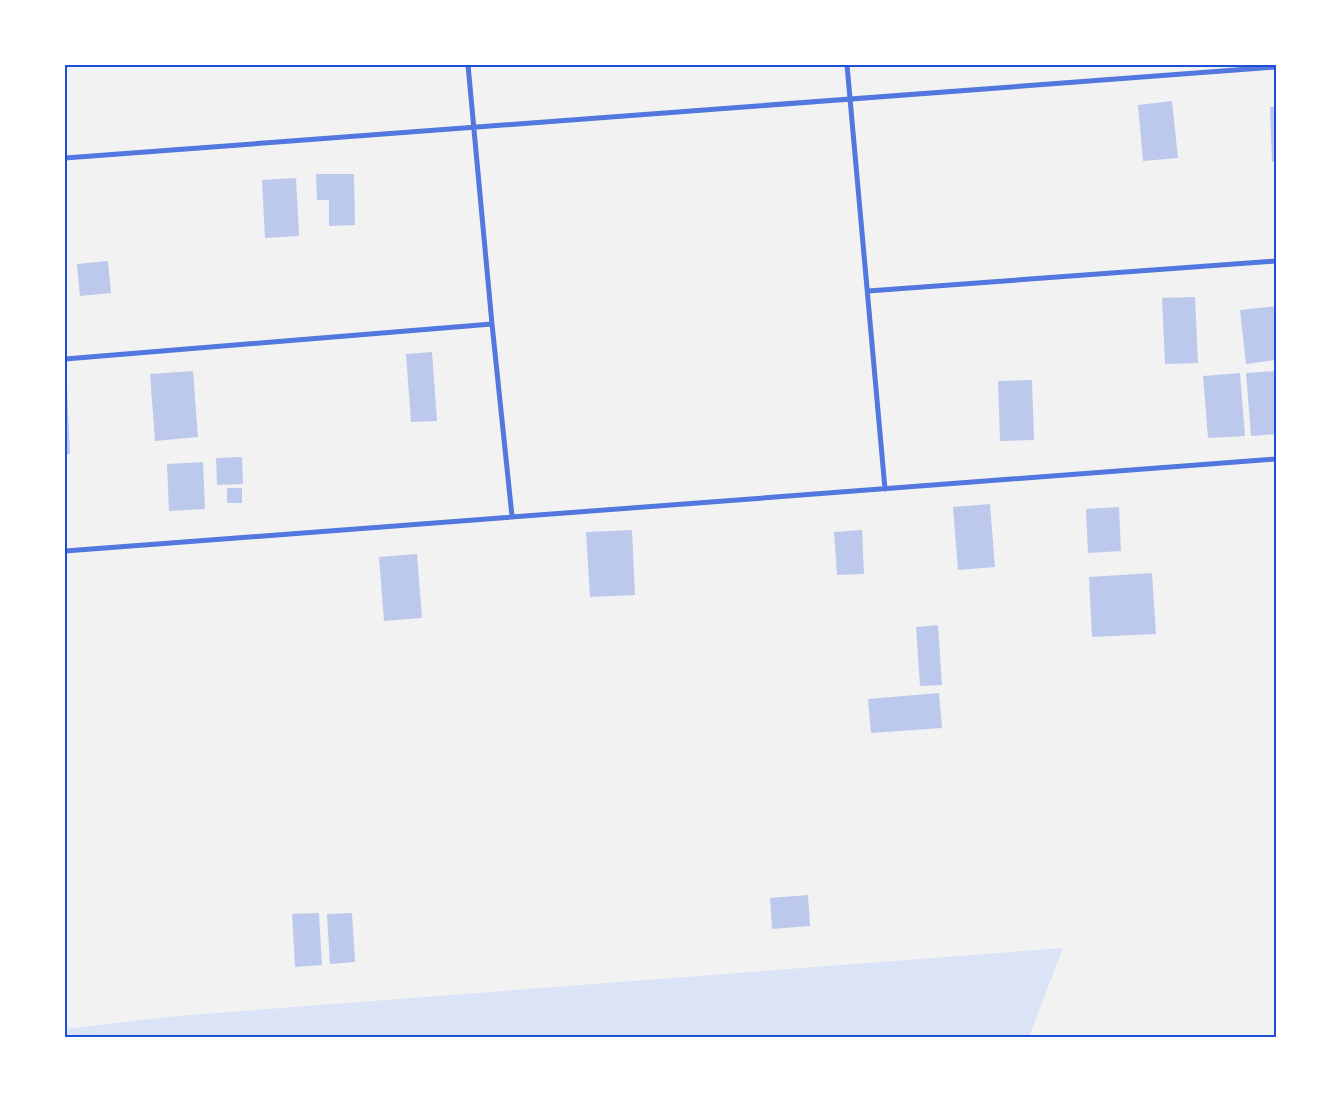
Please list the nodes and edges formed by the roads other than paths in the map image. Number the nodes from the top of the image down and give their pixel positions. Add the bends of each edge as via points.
1 (468, 65) edge
2 (847, 65) edge
3 (1276, 67) edge
4 (850, 99) junction
5 (474, 127) junction
6 (65, 158) edge
7 (1276, 261) edge
8 (868, 291) junction
9 (492, 324) junction
10 (65, 359) edge
11 (1276, 459) edge
12 (885, 489) junction
13 (512, 516) junction
14 (65, 551) edge

1 - 5 street
2 - 4 street
3 - 4 street
4 - 5 street
4 - 8 street
5 - 6 street
5 - 9 street
7 - 8 street
8 - 12 street
9 - 10 street
9 - 13 street
11 - 12 street
12 - 13 street
13 - 14 street

